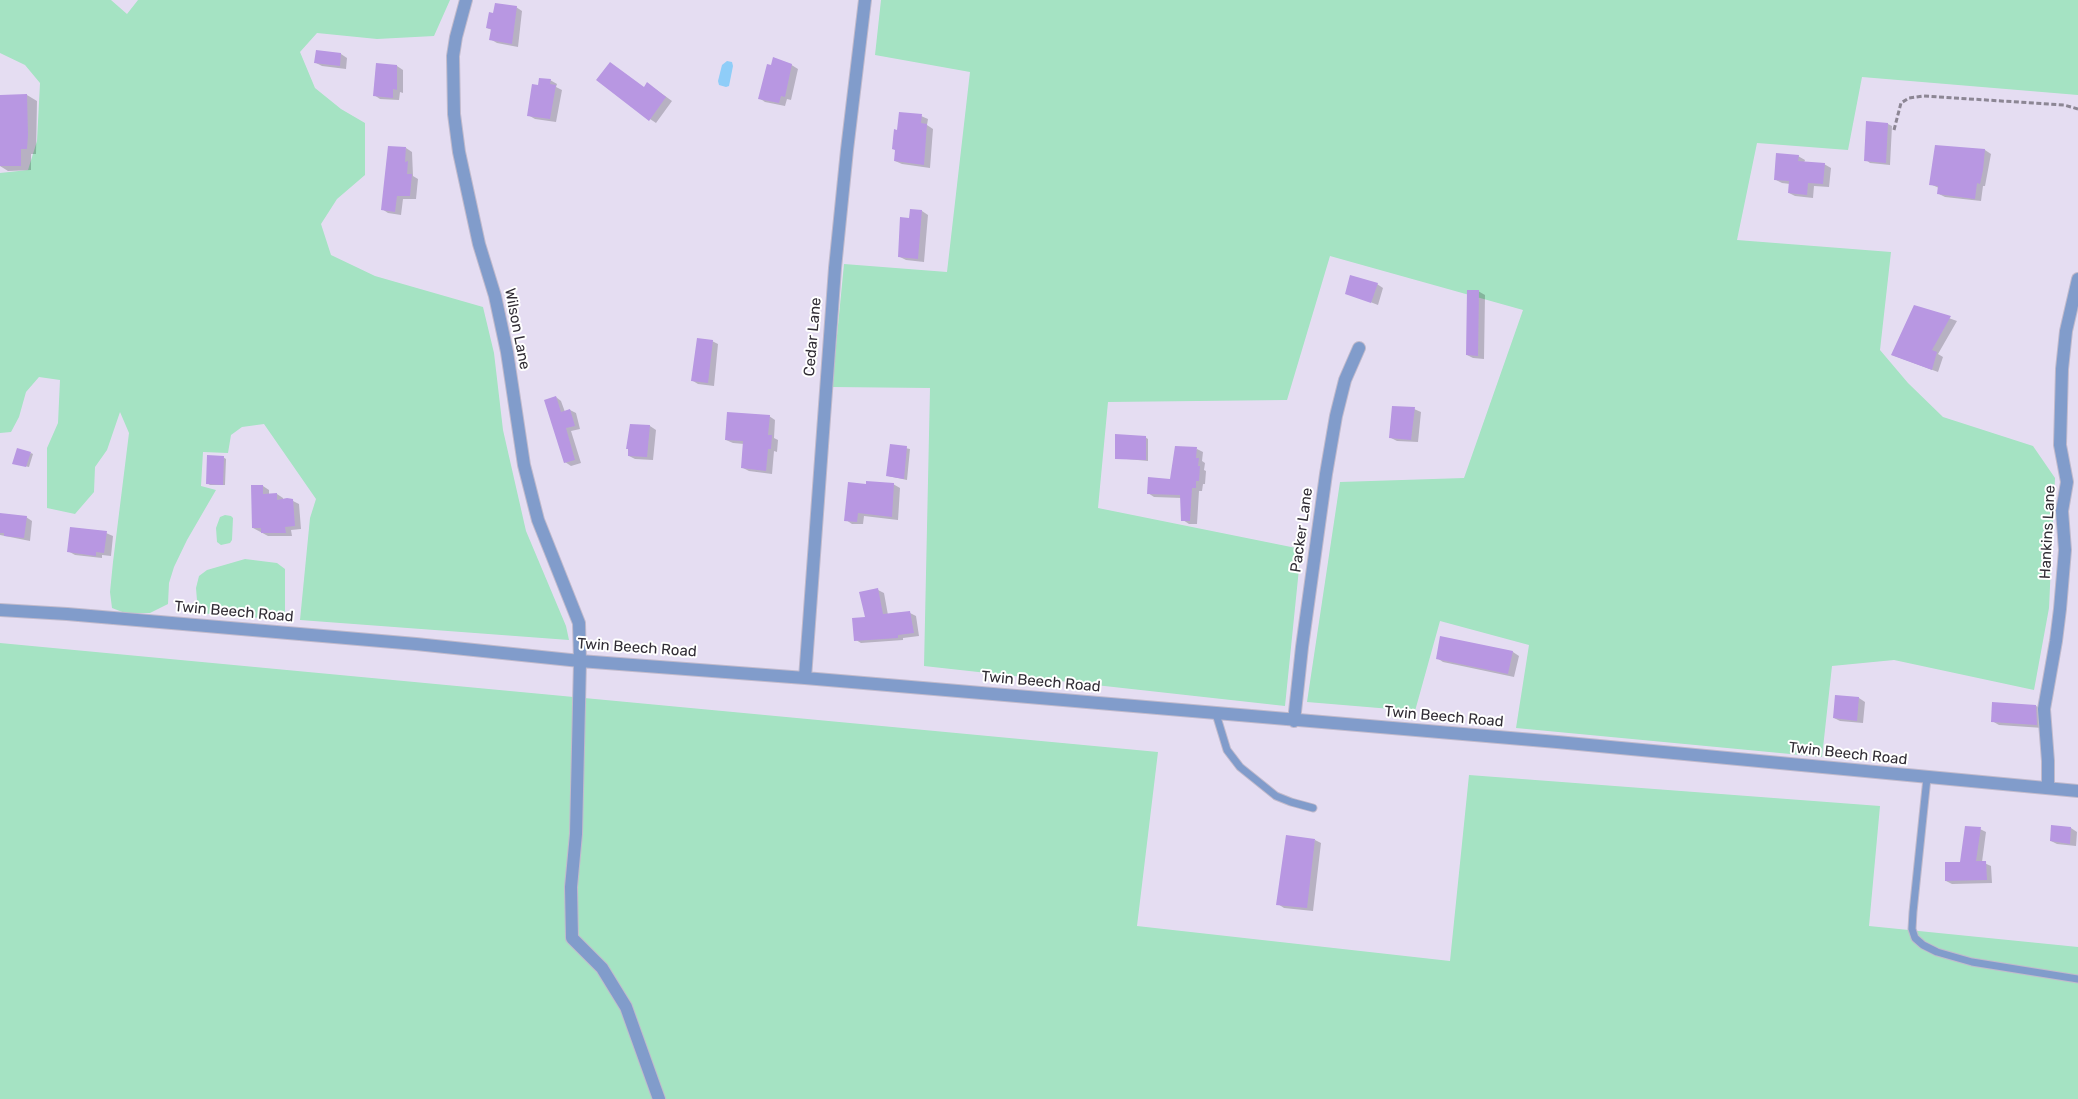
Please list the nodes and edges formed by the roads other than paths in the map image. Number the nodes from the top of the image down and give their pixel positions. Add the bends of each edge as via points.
1 (466, 0) edge
2 (865, 0) edge
3 (2078, 278) edge
4 (1359, 348) dead end
5 (0, 610) edge
6 (580, 661) junction
7 (805, 678) junction
8 (1216, 714) junction
9 (1294, 721) junction
10 (1927, 778) junction
11 (2048, 788) junction
12 (2078, 791) edge
13 (1313, 808) dead end
14 (2078, 979) edge
15 (659, 1099) edge

1 - 6 street, Wilson Lane via 453,56 454,114 459,152 507,352 524,465 538,520 579,623
2 - 7 street, Cedar Lane via 835,268
3 - 11 street, Hankins Lane via 2066,331 2062,369 2060,445 2067,482 2062,511 2065,550 2056,641 2044,709
4 - 9 street, Packer Lane via 1345,380 1336,416
5 - 6 street, Twin Beech Road
6 - 7 street, Twin Beech Road
6 - 15 street, Wilson Lane via 572,938 602,968 626,1007
7 - 8 street, Twin Beech Road
8 - 9 street, Twin Beech Road
8 - 13 lane via 1227,750 1240,767 1276,796
9 - 10 street, Twin Beech Road via 1567,743
10 - 11 street, Twin Beech Road
10 - 14 lane via 1913,912 1915,938 1937,952 1964,960
11 - 12 street, Twin Beech Road

